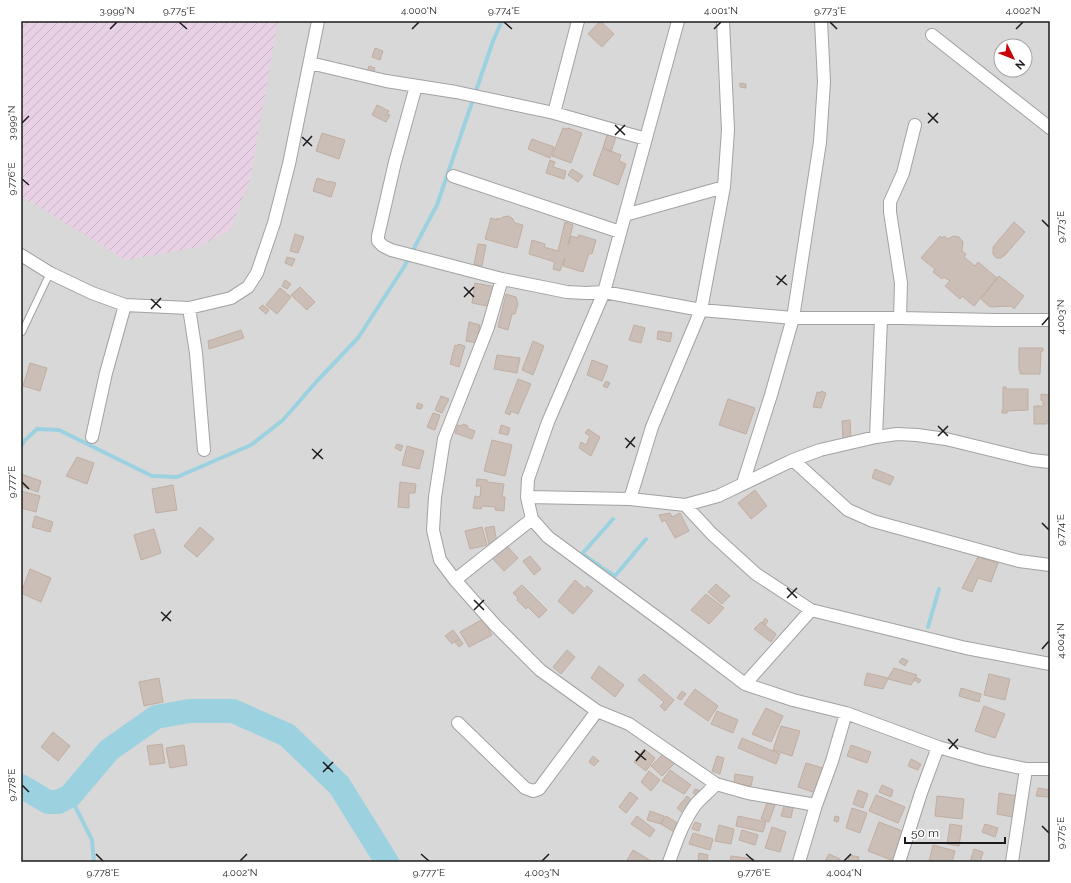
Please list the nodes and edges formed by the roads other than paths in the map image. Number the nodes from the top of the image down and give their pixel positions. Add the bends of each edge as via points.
1 (318, 21) edge
2 (578, 21) edge
3 (678, 21) edge
4 (723, 21) edge
5 (821, 21) edge
6 (932, 35) dead end
7 (310, 63) junction
8 (416, 86) junction
9 (554, 113) junction
10 (915, 125) dead end
11 (1050, 128) edge
12 (646, 139) junction
13 (453, 176) dead end
14 (724, 186) junction
15 (625, 215) junction
16 (620, 232) junction
17 (21, 255) edge
18 (50, 272) junction
19 (502, 279) junction
20 (604, 292) junction
21 (125, 305) junction
22 (189, 308) junction
23 (701, 310) junction
24 (793, 318) junction
25 (881, 318) junction
26 (900, 318) junction
27 (1050, 320) edge
28 (22, 332) edge
29 (92, 437) dead end
30 (876, 437) junction
31 (204, 450) dead end
32 (793, 460) junction
33 (1050, 462) edge
34 (743, 483) junction
35 (528, 496) junction
36 (630, 499) junction
37 (685, 505) junction
38 (532, 519) junction
39 (1050, 565) edge
40 (455, 580) junction
41 (811, 610) junction
42 (1050, 664) edge
43 (745, 684) junction
44 (597, 711) junction
45 (846, 713) junction
46 (458, 723) dead end
47 (938, 747) junction
48 (1026, 769) junction
49 (1050, 770) edge
50 (716, 784) junction
51 (816, 804) junction
52 (669, 862) edge
53 (799, 862) edge
54 (899, 862) edge
55 (1012, 862) edge

1 - 7 street
2 - 9 street
3 - 12 street
4 - 14 street via 728,130
5 - 24 street via 824,82 820,142
6 - 11 street
7 - 8 street
7 - 22 street via 274,223 257,273 248,287 231,298
8 - 9 street
8 - 19 street via 395,162 378,241 391,250
9 - 12 street
10 - 26 street via 904,173 890,202 901,282
12 - 15 street
13 - 16 street
14 - 15 street
14 - 23 street
15 - 16 street
16 - 20 street
17 - 18 street
18 - 21 street via 92,293
18 - 28 lane
19 - 20 street via 567,292
19 - 40 street via 488,327 444,439 433,530 440,560
20 - 23 street
20 - 35 street via 548,422 528,479
21 - 22 street
21 - 29 street
22 - 31 street via 196,353
23 - 24 street
23 - 36 street via 652,427
24 - 25 street
24 - 34 street
25 - 26 street
25 - 30 street
26 - 27 street
30 - 32 street via 820,450
30 - 33 street via 897,434 946,439
32 - 34 street
32 - 39 street via 848,510 873,521 1019,561
34 - 37 street via 718,496
35 - 36 street
35 - 38 street
36 - 37 street
37 - 41 street via 756,574
38 - 40 street
38 - 43 street via 548,537
40 - 44 street via 540,670
41 - 42 street via 966,648
41 - 43 street
43 - 45 street via 793,700
44 - 46 street via 539,789 533,791 526,788
44 - 50 street via 629,724
45 - 47 street
45 - 51 street
47 - 48 street
47 - 54 street
48 - 49 street
48 - 55 street
50 - 51 street via 748,793
50 - 52 street via 689,816
51 - 53 street

